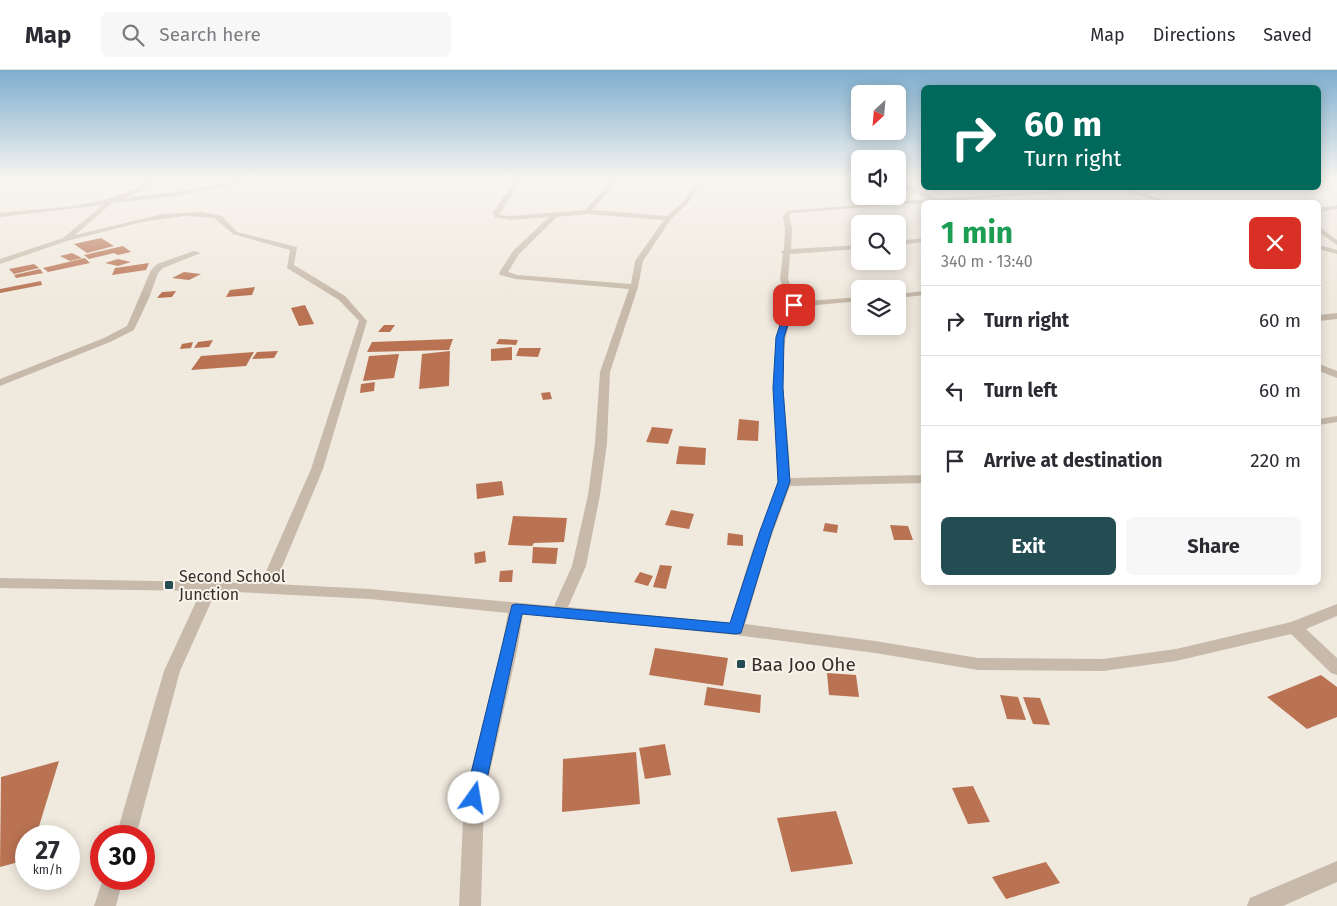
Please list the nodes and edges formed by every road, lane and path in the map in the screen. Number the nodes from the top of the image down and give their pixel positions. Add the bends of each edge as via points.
1 (89, 219) edge
2 (156, 219) edge
3 (223, 219) edge
4 (550, 219) edge
5 (668, 219) edge
6 (787, 219) edge
7 (1321, 231) edge
8 (65, 239) junction
9 (921, 240) edge
10 (906, 242) edge
11 (1337, 243) edge
12 (851, 248) edge
13 (1321, 248) edge
14 (785, 252) junction
15 (1337, 252) edge
16 (197, 253) dead end
17 (1321, 254) edge
18 (0, 262) edge
19 (634, 287) junction
20 (921, 293) edge
21 (906, 295) edge
22 (851, 300) edge
23 (794, 305) junction
24 (1337, 316) edge
25 (1321, 318) edge
26 (1321, 368) edge
27 (1337, 375) edge
28 (0, 383) edge
29 (1337, 419) edge
30 (1321, 422) edge
31 (921, 479) edge
32 (784, 482) junction
33 (0, 582) edge
34 (211, 586) junction
35 (266, 589) junction
36 (516, 609) junction
37 (1337, 610) edge
38 (558, 612) junction
39 (1294, 627) junction
40 (736, 629) junction
41 (1337, 668) edge
42 (129, 825) edge
43 (1337, 871) edge
44 (110, 890) edge
45 (105, 906) edge
46 (470, 906) edge
47 (1258, 906) edge

1 - 8 street
2 - 8 street
3 - 35 street via 234,232 294,248 290,266 342,298 363,321 317,469
4 - 19 street via 516,253 503,273 516,277
5 - 19 street via 639,261
6 - 14 street via 789,232
7 - 11 street
8 - 18 street
9 - 10 street
12 - 14 street
13 - 15 street
14 - 23 street via 784,277
15 - 17 street
16 - 28 street via 160,266 154,272 131,328
19 - 38 street via 604,372 601,443 579,566
20 - 21 street
22 - 23 street
23 - 32 street via 780,337 778,388
24 - 25 street
26 - 27 street
29 - 30 street
31 - 32 street
32 - 40 street
33 - 34 street
34 - 35 street
34 - 42 street via 172,671
35 - 36 street via 370,594
36 - 38 street
36 - 46 street via 474,798
37 - 39 street
38 - 40 street
39 - 40 street via 1176,655 1103,665 978,664
39 - 41 street
43 - 47 street
44 - 45 street

